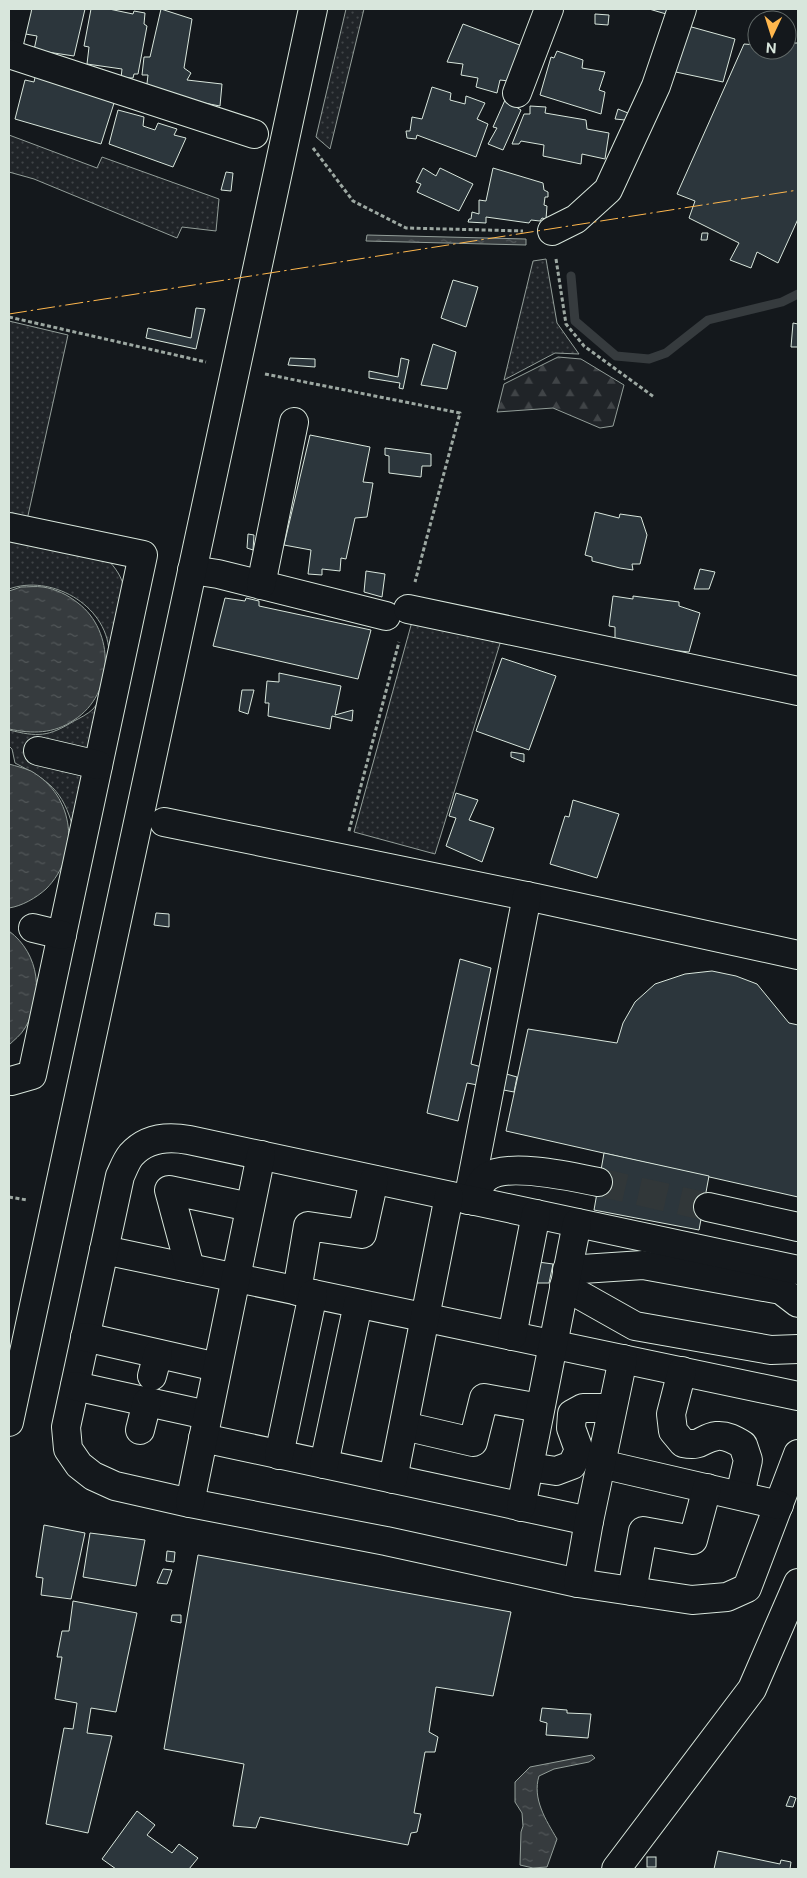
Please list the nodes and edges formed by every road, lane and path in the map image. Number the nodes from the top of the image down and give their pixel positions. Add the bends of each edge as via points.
1 (16, 9) edge
2 (312, 9) edge
3 (549, 9) edge
4 (682, 9) edge
5 (9, 43) edge
6 (9, 54) edge
7 (517, 93) dead end
8 (254, 134) dead end
9 (311, 145) dead end
10 (552, 231) junction
11 (9, 317) edge
12 (206, 362) dead end
13 (261, 373) dead end
14 (654, 397) dead end
15 (294, 422) dead end
16 (9, 527) edge
17 (192, 570) junction
18 (261, 585) junction
19 (397, 612) junction
20 (798, 691) edge
21 (38, 750) dead end
22 (98, 765) junction
23 (164, 822) dead end
24 (342, 858) junction
25 (527, 896) junction
26 (33, 928) dead end
27 (62, 935) junction
28 (798, 955) edge
29 (11, 1081) dead end
30 (261, 1155) junction
31 (374, 1180) junction
32 (598, 1182) tunnel mouth
33 (9, 1197) edge
34 (464, 1199) junction
35 (27, 1200) dead end
36 (250, 1207) junction
37 (708, 1207) tunnel mouth
38 (536, 1214) junction
39 (577, 1223) junction
40 (798, 1227) edge
41 (104, 1250) junction
42 (190, 1268) junction
43 (798, 1270) edge
44 (235, 1278) junction
45 (566, 1278) junction
46 (305, 1292) junction
47 (798, 1303) edge
48 (358, 1304) junction
49 (426, 1318) junction
50 (512, 1336) junction
51 (86, 1337) junction
52 (552, 1344) junction
53 (798, 1348) edge
54 (623, 1359) junction
55 (217, 1367) junction
56 (682, 1371) junction
57 (153, 1377) junction
58 (75, 1386) junction
59 (798, 1396) edge
60 (540, 1408) junction
61 (612, 1408) junction
62 (9, 1422) edge
63 (404, 1426) junction
64 (205, 1427) junction
65 (140, 1430) dead end
66 (798, 1454) edge
67 (279, 1455) junction
68 (324, 1464) junction
69 (601, 1464) junction
70 (529, 1467) junction
71 (393, 1479) junction
72 (707, 1488) junction
73 (740, 1495) junction
74 (190, 1503) junction
75 (779, 1504) junction
76 (521, 1507) junction
77 (589, 1521) junction
78 (578, 1583) junction
79 (798, 1583) edge
80 (632, 1591) junction
81 (616, 1869) edge

1 - 5 street
2 - 17 street
3 - 7 street
4 - 10 street via 656,86 608,190 576,219
6 - 8 street
9 - 10 path via 353,201 406,228
10 - 14 path via 566,324 584,346
11 - 12 path
13 - 19 path via 460,413
15 - 18 street
16 - 22 street via 143,555
17 - 18 street
17 - 62 street
18 - 19 street
19 - 20 street
19 - 24 path
21 - 22 street
22 - 27 street
23 - 24 street
24 - 25 street
25 - 28 street
25 - 34 street
26 - 27 street
27 - 29 street via 32,1075
30 - 31 street
30 - 36 street
30 - 41 street via 172,1137 142,1146 130,1156 120,1176
31 - 34 street
31 - 46 street via 362,1234 308,1226
32 - 34 street via 558,1174 498,1172 486,1178
33 - 35 path
34 - 38 street
34 - 49 street
36 - 42 street via 169,1190
36 - 44 street
37 - 40 street
38 - 39 street
38 - 50 street
39 - 43 street
39 - 45 street
41 - 42 street
41 - 51 street
42 - 44 street
44 - 46 street
44 - 55 street
45 - 47 street via 643,1265 781,1290
45 - 52 street
45 - 53 street via 635,1326 771,1350
46 - 48 street
46 - 67 street
48 - 49 street
48 - 68 street
49 - 50 street
49 - 63 street
50 - 52 street
51 - 57 street
51 - 58 street
52 - 54 street
52 - 60 street
54 - 56 street
54 - 61 street
55 - 57 street
55 - 64 street
56 - 59 street
56 - 73 street via 671,1414 673,1431 683,1443 694,1445 717,1436 731,1438 743,1445 748,1460
57 - 58 street
57 - 64 street
57 - 65 street
58 - 74 street via 66,1427 68,1449 79,1464 93,1476 115,1486
60 - 63 street via 484,1398 473,1442
60 - 70 street
61 - 69 street
61 - 70 street via 583,1408 572,1414 571,1428 578,1450 572,1465 556,1471
63 - 71 street
64 - 67 street
64 - 74 street
66 - 75 street
67 - 68 street
68 - 71 street
69 - 72 street
69 - 77 street
70 - 76 street
71 - 76 street
72 - 73 street
72 - 80 street via 693,1540 643,1531
73 - 75 street
74 - 78 street
75 - 80 street via 747,1588 726,1597 692,1600
76 - 77 street
77 - 78 street
78 - 80 street
79 - 81 street via 752,1688

